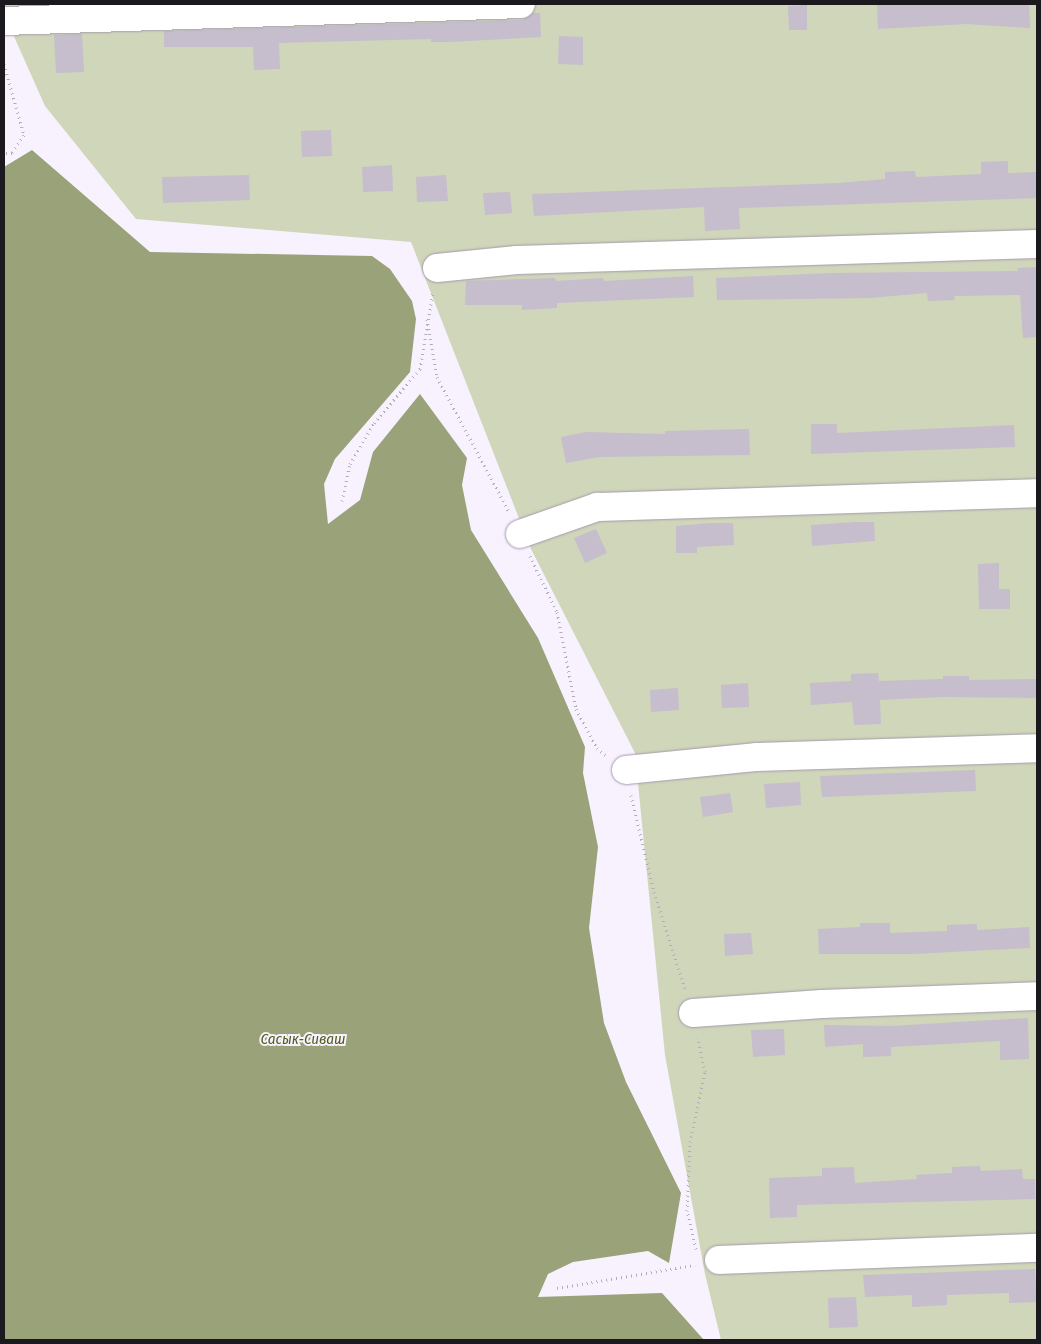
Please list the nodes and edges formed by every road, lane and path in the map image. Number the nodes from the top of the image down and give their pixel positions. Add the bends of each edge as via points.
1 (521, 4) edge
2 (4, 22) edge
3 (4, 64) edge
4 (4, 153) edge
5 (1037, 244) edge
6 (437, 268) joint
7 (1037, 493) edge
8 (342, 501) dead end
9 (520, 534) dead end
10 (1037, 748) edge
11 (626, 770) dead end
12 (1037, 996) edge
13 (693, 1013) dead end
14 (1037, 1248) edge
15 (720, 1260) joint
16 (557, 1288) dead end

1 - 2 lane
3 - 4 path via 24,135 12,153
5 - 6 lane via 518,260
6 - 8 path via 420,369 374,423 350,464
7 - 9 lane via 597,506
10 - 11 lane via 757,757
12 - 13 lane via 822,1004
14 - 15 lane
15 - 16 path

